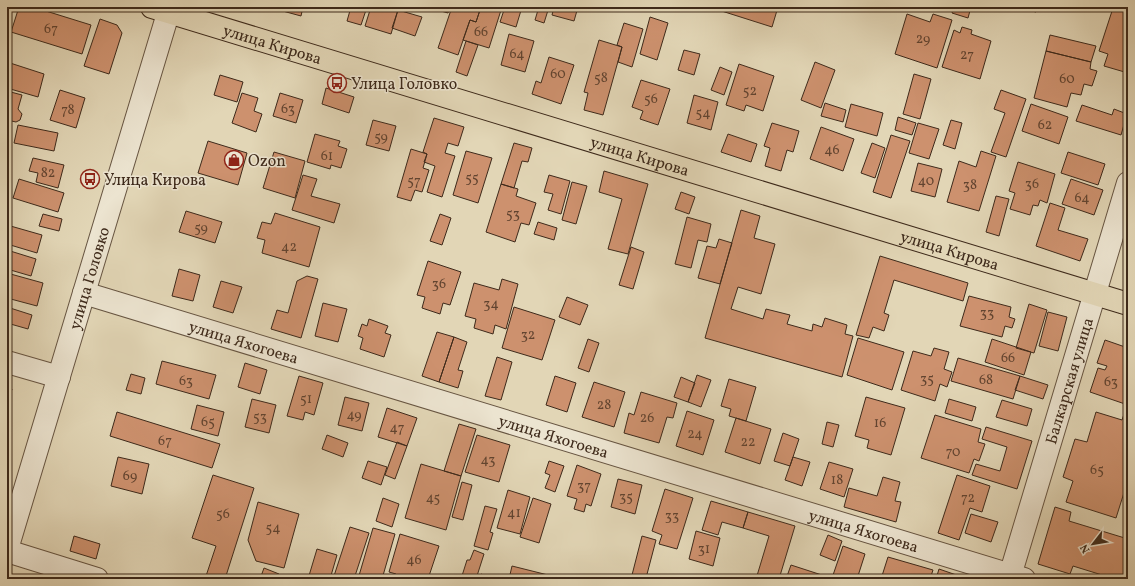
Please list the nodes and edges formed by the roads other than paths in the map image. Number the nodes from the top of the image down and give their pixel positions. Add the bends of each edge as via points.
1 (164, 9) edge
2 (1128, 183) edge
3 (84, 293) junction
4 (1094, 294) junction
5 (1128, 304) edge
6 (7, 362) edge
7 (59, 377) junction
8 (7, 550) edge
9 (1015, 578) edge
10 (97, 579) edge

1 - 3 street, улица Головко
1 - 4 main road, улица Кирова
2 - 4 street, Балкарская улица
3 - 7 street, улица Головко
3 - 9 street, улица Яхогоева
4 - 5 main road, улица Кирова
4 - 9 street, Балкарская улица
6 - 7 street
7 - 8 street, улица Головко
8 - 10 street

